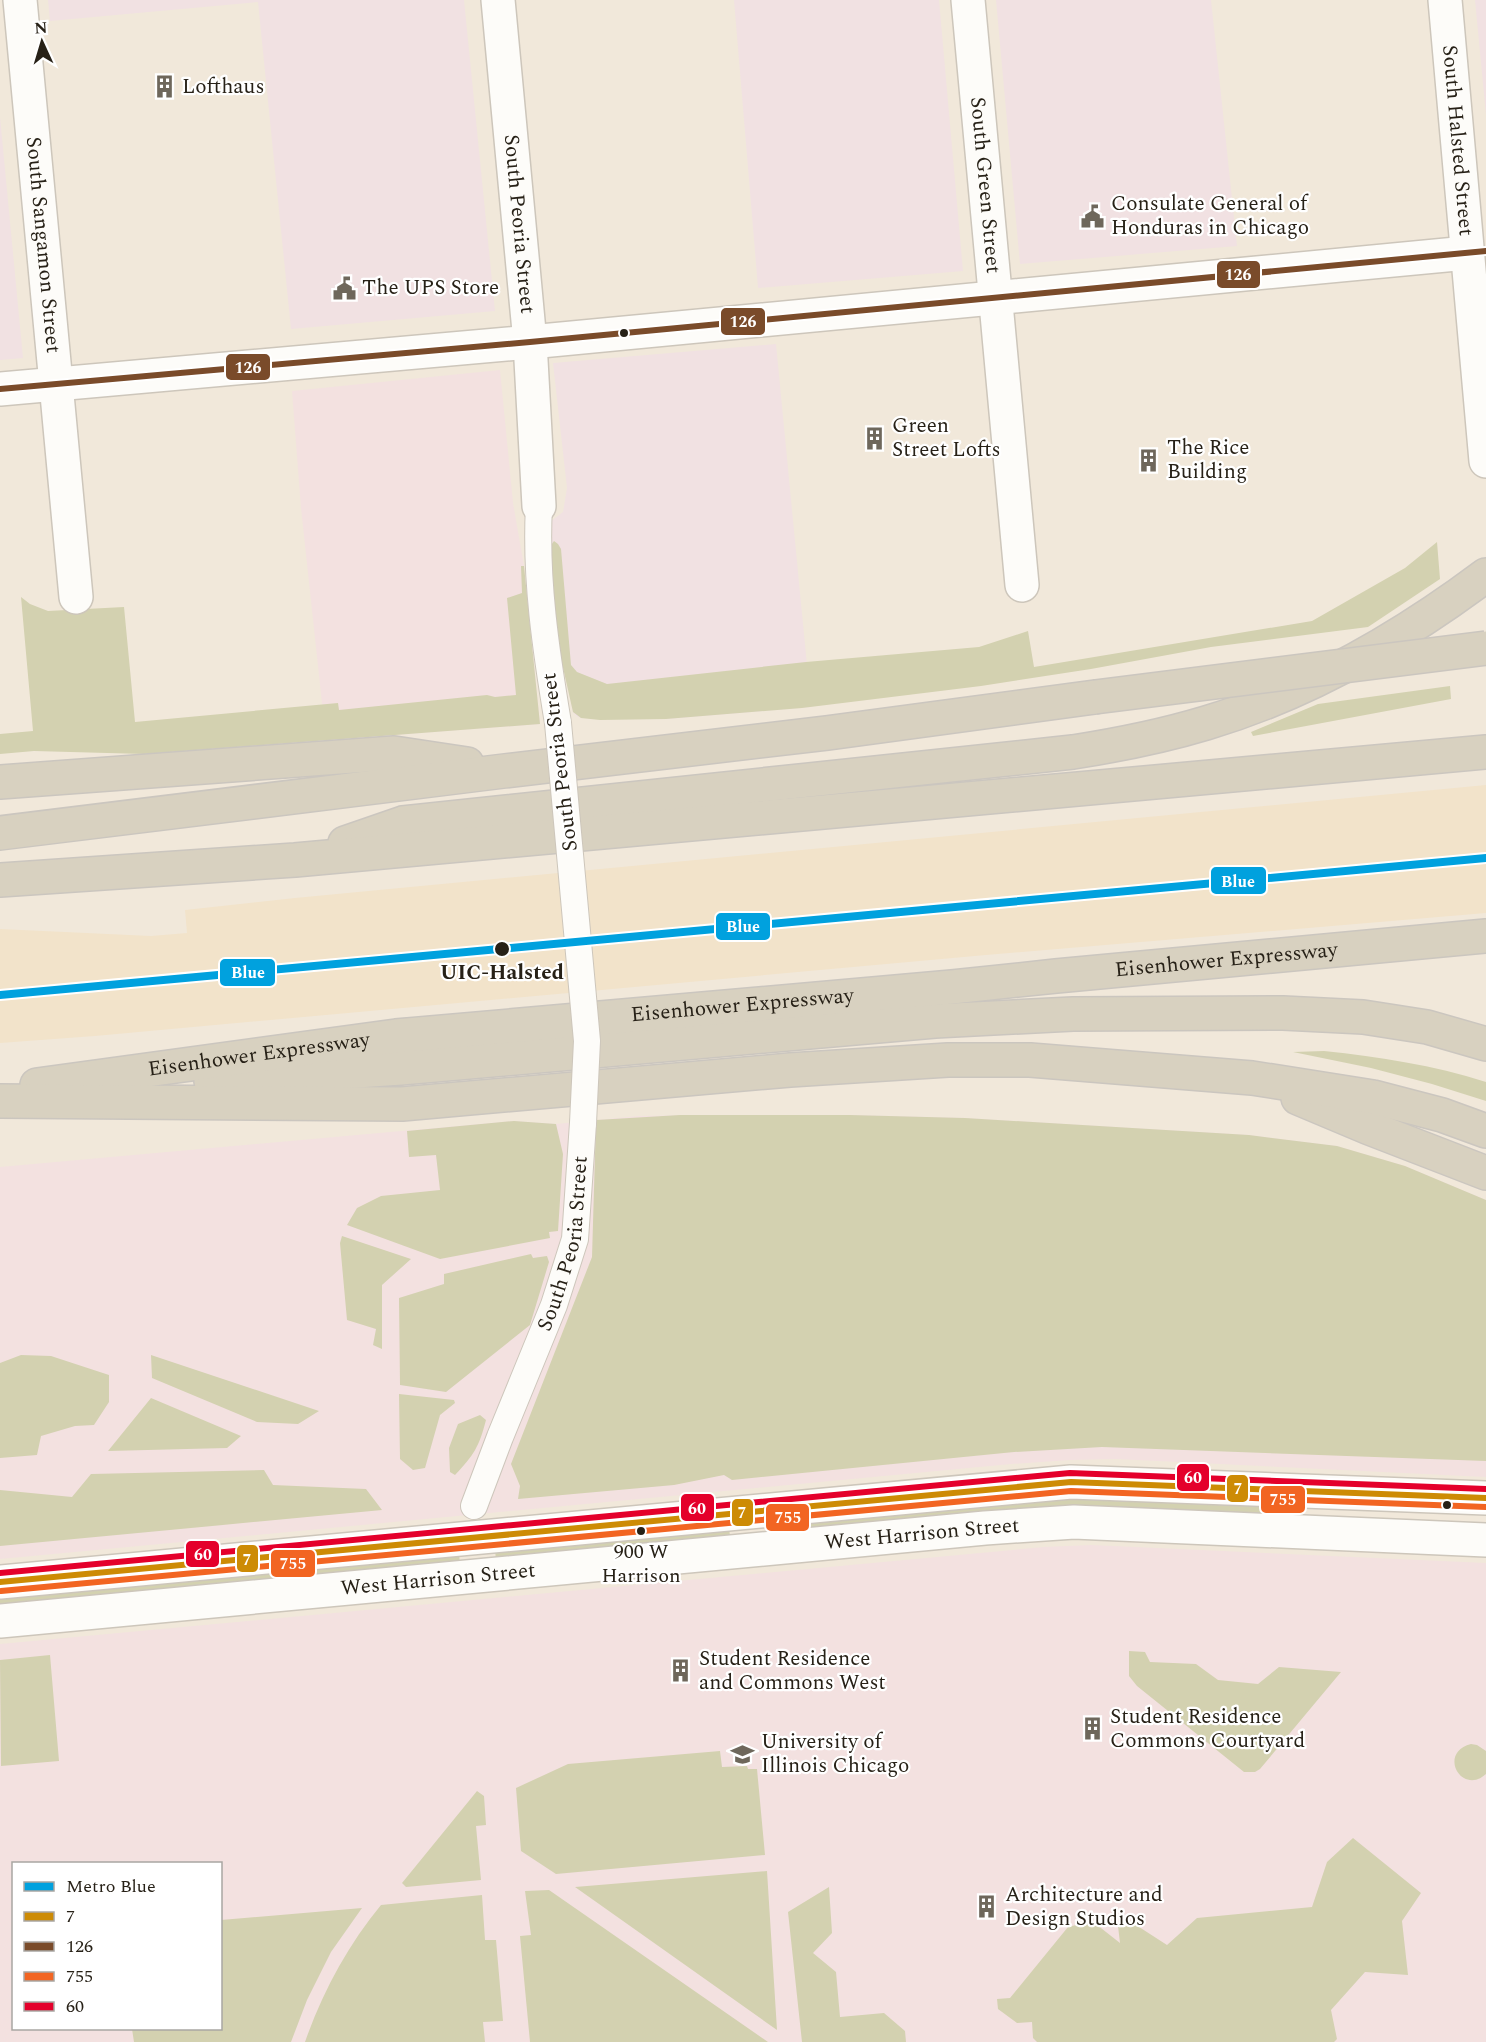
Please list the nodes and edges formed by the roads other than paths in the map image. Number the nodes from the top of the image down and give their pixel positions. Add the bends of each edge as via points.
1 (20, 0) edge
2 (498, 0) edge
3 (968, 0) edge
4 (1445, 0) edge
5 (1477, 252) edge
6 (995, 299) junction
7 (530, 342) junction
8 (56, 385) junction
9 (0, 389) edge
10 (1486, 461) edge
11 (540, 506) joint
12 (1486, 575) edge
13 (1022, 585) dead end
14 (76, 597) dead end
15 (1486, 648) edge
16 (1486, 752) edge
17 (504, 771) junction
18 (0, 782) edge
19 (0, 833) edge
20 (295, 860) junction
21 (0, 880) edge
22 (1486, 936) edge
23 (1486, 1044) edge
24 (1252, 1078) junction
25 (0, 1090) edge
26 (0, 1095) edge
27 (0, 1101) edge
28 (1486, 1131) edge
29 (1486, 1173) edge
30 (1486, 1498) edge
31 (474, 1506) dead end
32 (1486, 1540) edge
33 (0, 1582) edge
34 (0, 1621) edge

1 - 8 main road, South Sangamon Street
2 - 7 main road, South Peoria Street
3 - 6 main road, South Green Street
4 - 5 main road, South Halsted Street
5 - 6 main road
5 - 10 main road, South Halsted Street
6 - 7 main road
6 - 13 main road, South Green Street
7 - 8 main road
7 - 11 main road, South Peoria Street
8 - 9 main road
8 - 14 main road, South Sangamon Street
11 - 31 street, South Peoria Street, bridge via 538,537 545,644 558,723 588,1041 583,1123 575,1239 554,1305
12 - 20 highway via 1370,651 1308,683 1206,723 1073,752 403,823
15 - 17 highway, bridge
16 - 20 highway
17 - 18 highway via 394,753
17 - 19 highway
20 - 21 highway
22 - 25 highway, Eisenhower Expressway via 396,1035
23 - 26 highway via 1363,1017 1283,1013 1073,1014 935,1021 401,1068
24 - 27 highway via 1029,1060 948,1060 402,1104
24 - 28 highway via 1373,1097
24 - 29 highway
30 - 33 main road, West Harrison Street via 1071,1482
32 - 34 main road, West Harrison Street via 1074,1522

